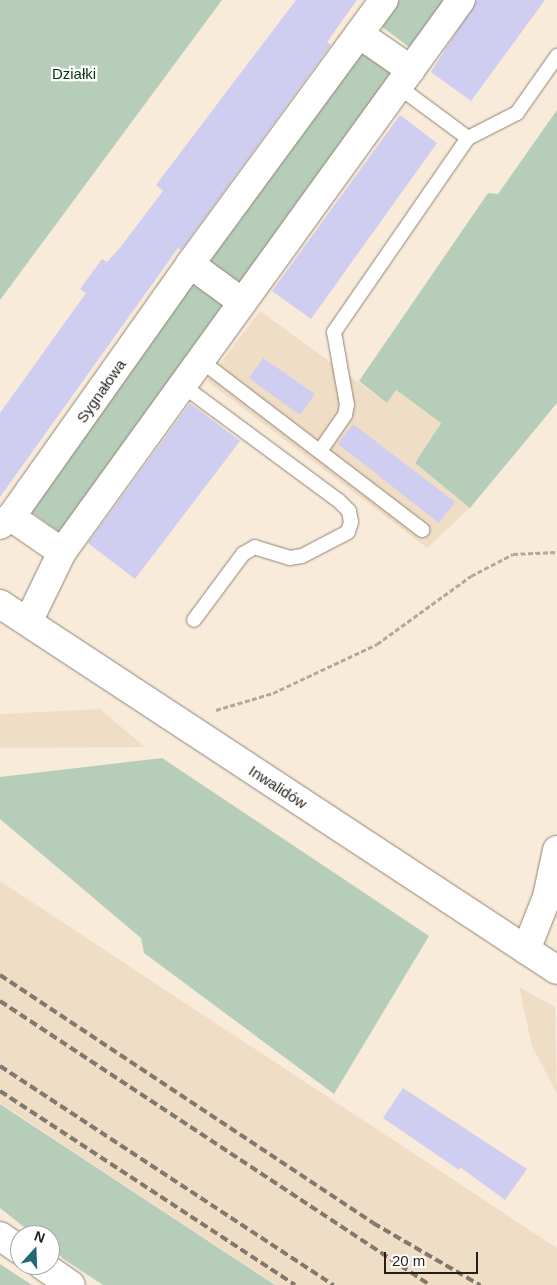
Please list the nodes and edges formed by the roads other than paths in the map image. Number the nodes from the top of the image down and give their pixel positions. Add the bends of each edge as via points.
1 (384, 0) edge
2 (462, 0) edge
3 (359, 34) junction
4 (557, 56) edge
5 (405, 78) junction
6 (468, 138) junction
7 (190, 264) junction
8 (242, 302) junction
9 (200, 360) junction
10 (182, 385) junction
11 (320, 452) junction
12 (5, 521) edge
13 (422, 530) dead end
14 (62, 552) junction
15 (0, 604) edge
16 (194, 620) dead end
17 (28, 622) junction
18 (557, 850) edge
19 (526, 950) junction
20 (557, 970) edge
21 (56, 1275) edge
22 (71, 1285) edge

1 - 3 street, Sygnałowa
2 - 5 street
3 - 5 street
3 - 7 street, Sygnałowa
4 - 6 lane via 517,113
5 - 6 lane
5 - 8 street
6 - 11 lane via 334,332 347,405 345,415
7 - 8 street
7 - 12 street, Sygnałowa
8 - 9 street
9 - 10 street
9 - 11 lane
10 - 14 street
10 - 16 lane via 340,501 350,511 351,522 348,532 302,556 290,558 255,547 243,554
11 - 13 lane
12 - 14 street, Sygnałowa
14 - 17 street
15 - 17 street, Inwalidów
17 - 19 street, Inwalidów
18 - 19 street via 547,897
19 - 20 street, Inwalidów
21 - 22 street

